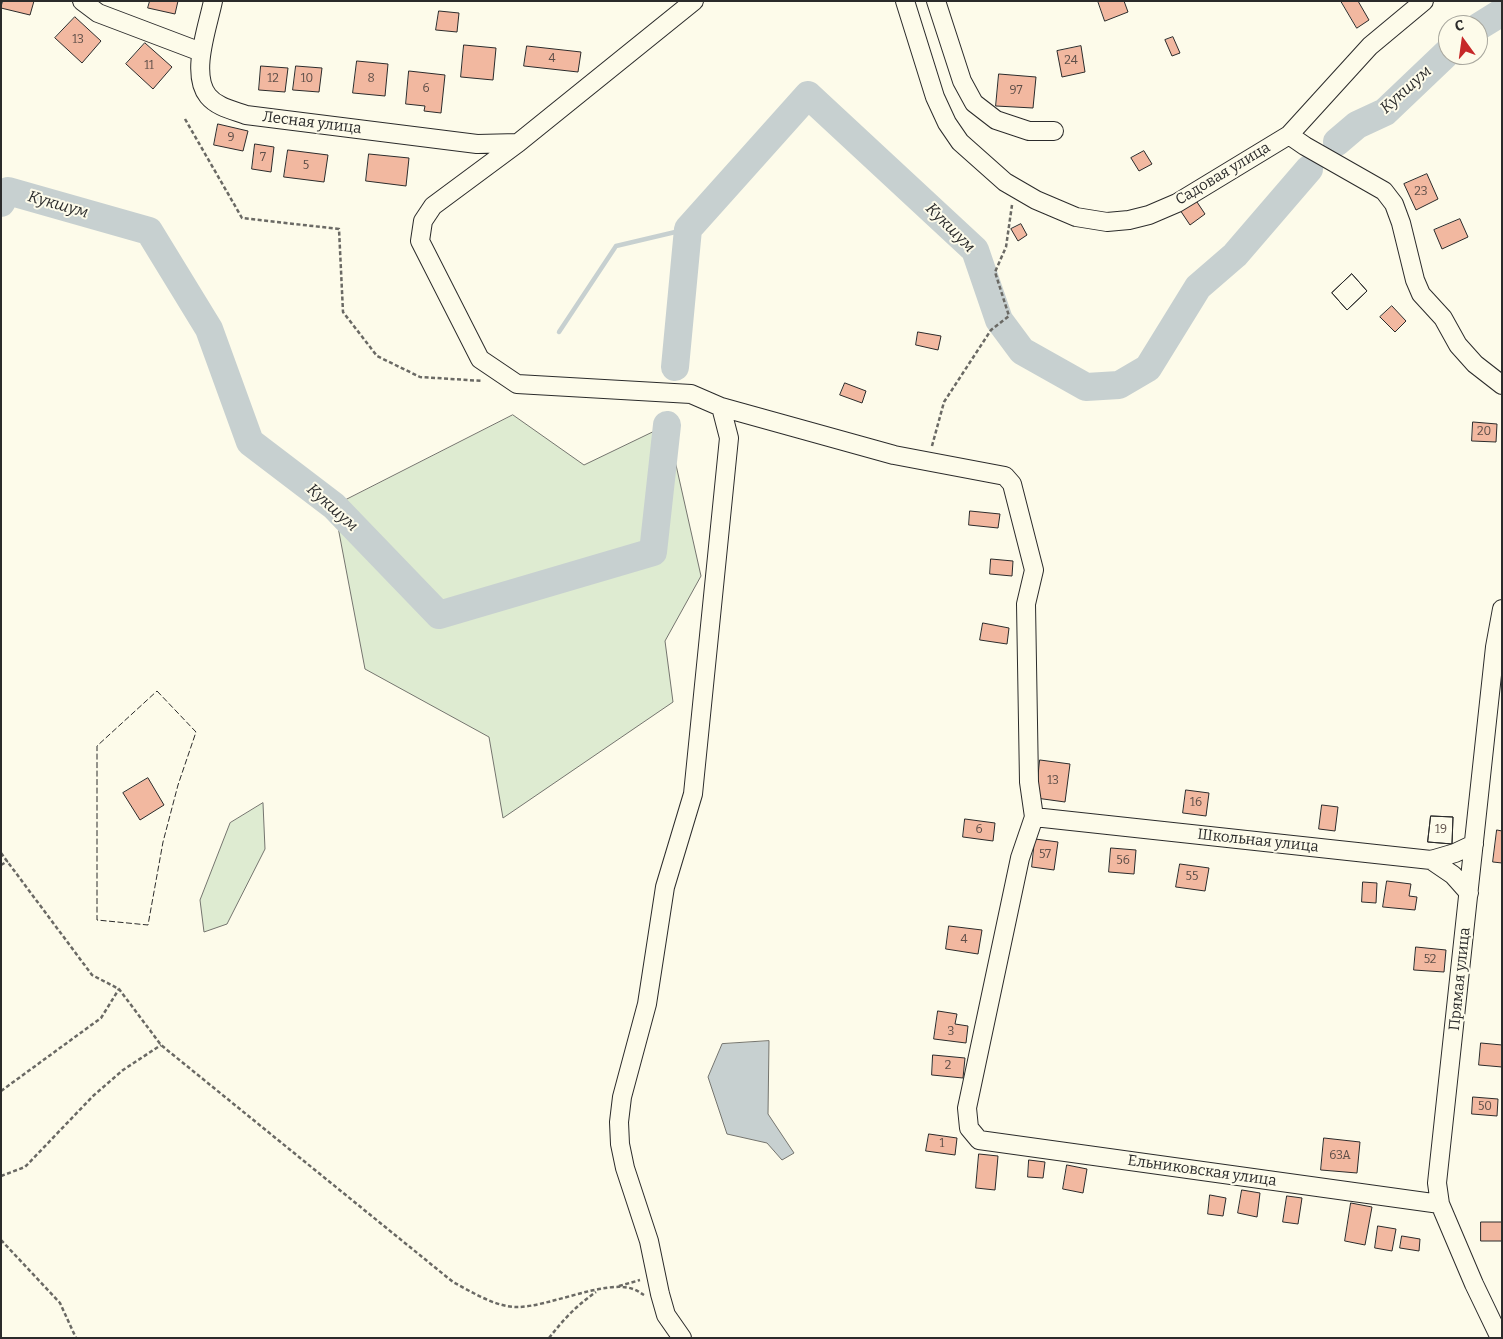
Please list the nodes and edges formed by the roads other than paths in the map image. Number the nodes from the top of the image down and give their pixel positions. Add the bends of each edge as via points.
1 (82, 1) edge
2 (213, 1) edge
3 (694, 1) edge
4 (905, 1) edge
5 (936, 1) edge
6 (1424, 1) edge
7 (202, 52) junction
8 (1054, 131) dead end
9 (1289, 135) junction
10 (518, 144) junction
11 (1502, 385) edge
12 (722, 406) junction
13 (1502, 610) edge
14 (1034, 817) junction
15 (1474, 844) junction
16 (1431, 860) junction
17 (1469, 893) junction
18 (1440, 1204) junction
19 (682, 1338) edge
20 (1500, 1338) edge

1 - 7 street via 98,13
2 - 7 street, Лесная улица
3 - 10 street
4 - 9 street, Садовая улица via 935,98 960,142 1014,188 1076,216 1107,222 1150,215
5 - 8 street via 962,81 974,103 996,120 1030,132
6 - 9 street, Садовая улица via 1370,46
7 - 10 street, Лесная улица via 201,82 208,96 221,107 246,115 477,144
9 - 11 street via 1384,191 1394,204 1401,222 1421,294 1443,318 1458,345 1475,364
10 - 12 street via 433,206 423,221 420,241 480,359 517,384 691,394
12 - 14 street via 894,455 1004,476 1012,484 1034,570 1026,604 1029,782
12 - 19 street via 729,438 693,794 665,887 647,1004 622,1097 619,1122 620,1144 649,1241 666,1315
13 - 15 street, Прямая улица via 1495,647
14 - 16 street, Школьная улица
14 - 18 street, Ельниковская улица via 1020,858 967,1108 969,1128 979,1140
15 - 16 street
15 - 17 street, Прямая улица
16 - 17 street, Школьная улица via 1453,875
17 - 18 street, Прямая улица via 1437,1184
18 - 20 street, Прямая улица

